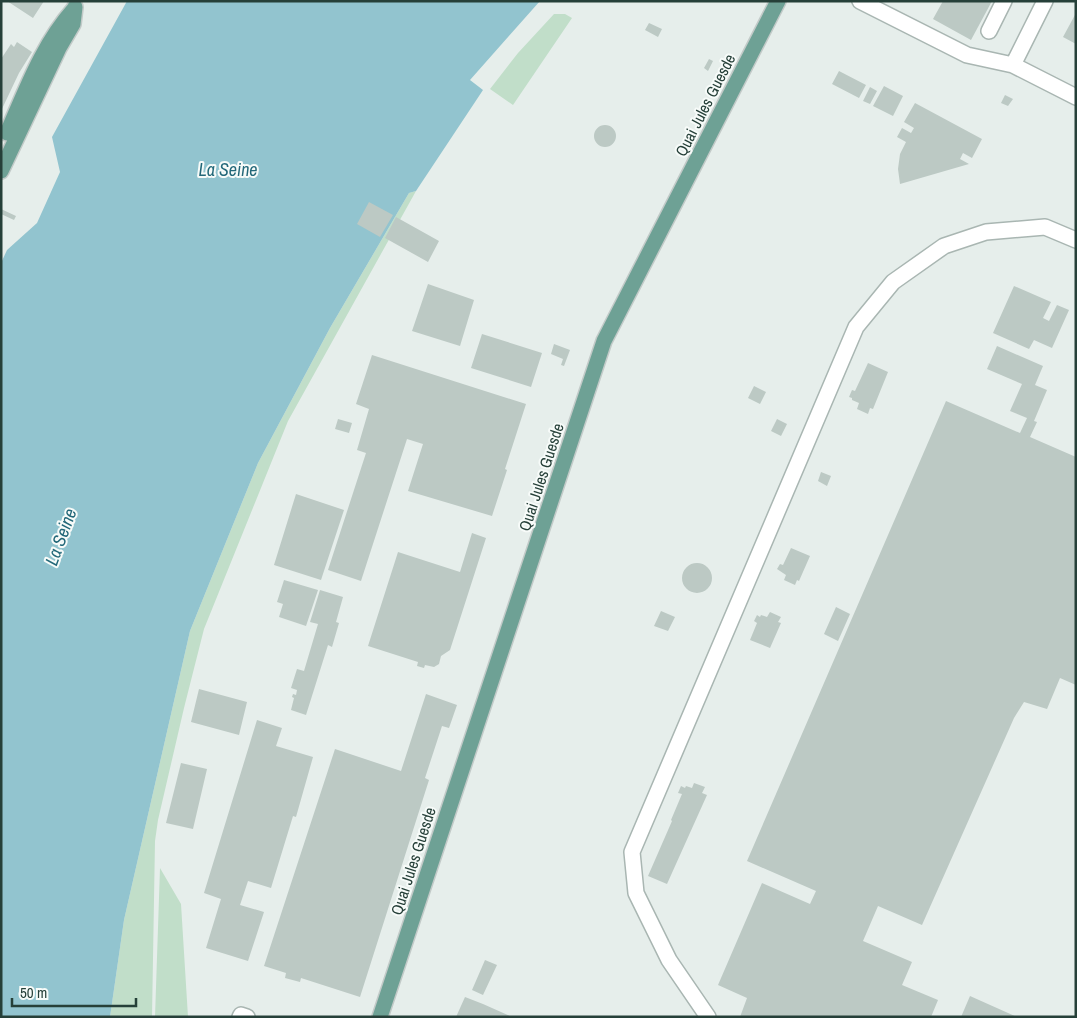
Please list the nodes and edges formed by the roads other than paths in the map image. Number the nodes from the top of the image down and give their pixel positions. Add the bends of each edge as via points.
1 (778, 1) edge
2 (860, 1) edge
3 (1004, 1) edge
4 (1045, 1) edge
5 (77, 4) edge
6 (989, 31) dead end
7 (1013, 65) junction
8 (1076, 97) edge
9 (1, 146) edge
10 (1, 171) edge
11 (1076, 240) edge
12 (391, 986) junction
13 (240, 1017) edge
14 (247, 1017) edge
15 (380, 1017) edge
16 (386, 1017) edge
17 (708, 1017) edge

1 - 12 main road, Quai Jules Guesde via 604,341
2 - 7 lane via 967,56
3 - 6 lane
4 - 7 lane
5 - 9 main road via 46,48
5 - 10 main road via 73,24
7 - 8 lane
11 - 17 lane via 1045,228 986,232 944,246 893,282 856,327 632,852 636,893 670,960
12 - 15 main road, Quai Jules Guesde
12 - 16 main road, Quai Jules Guesde
13 - 14 lane

